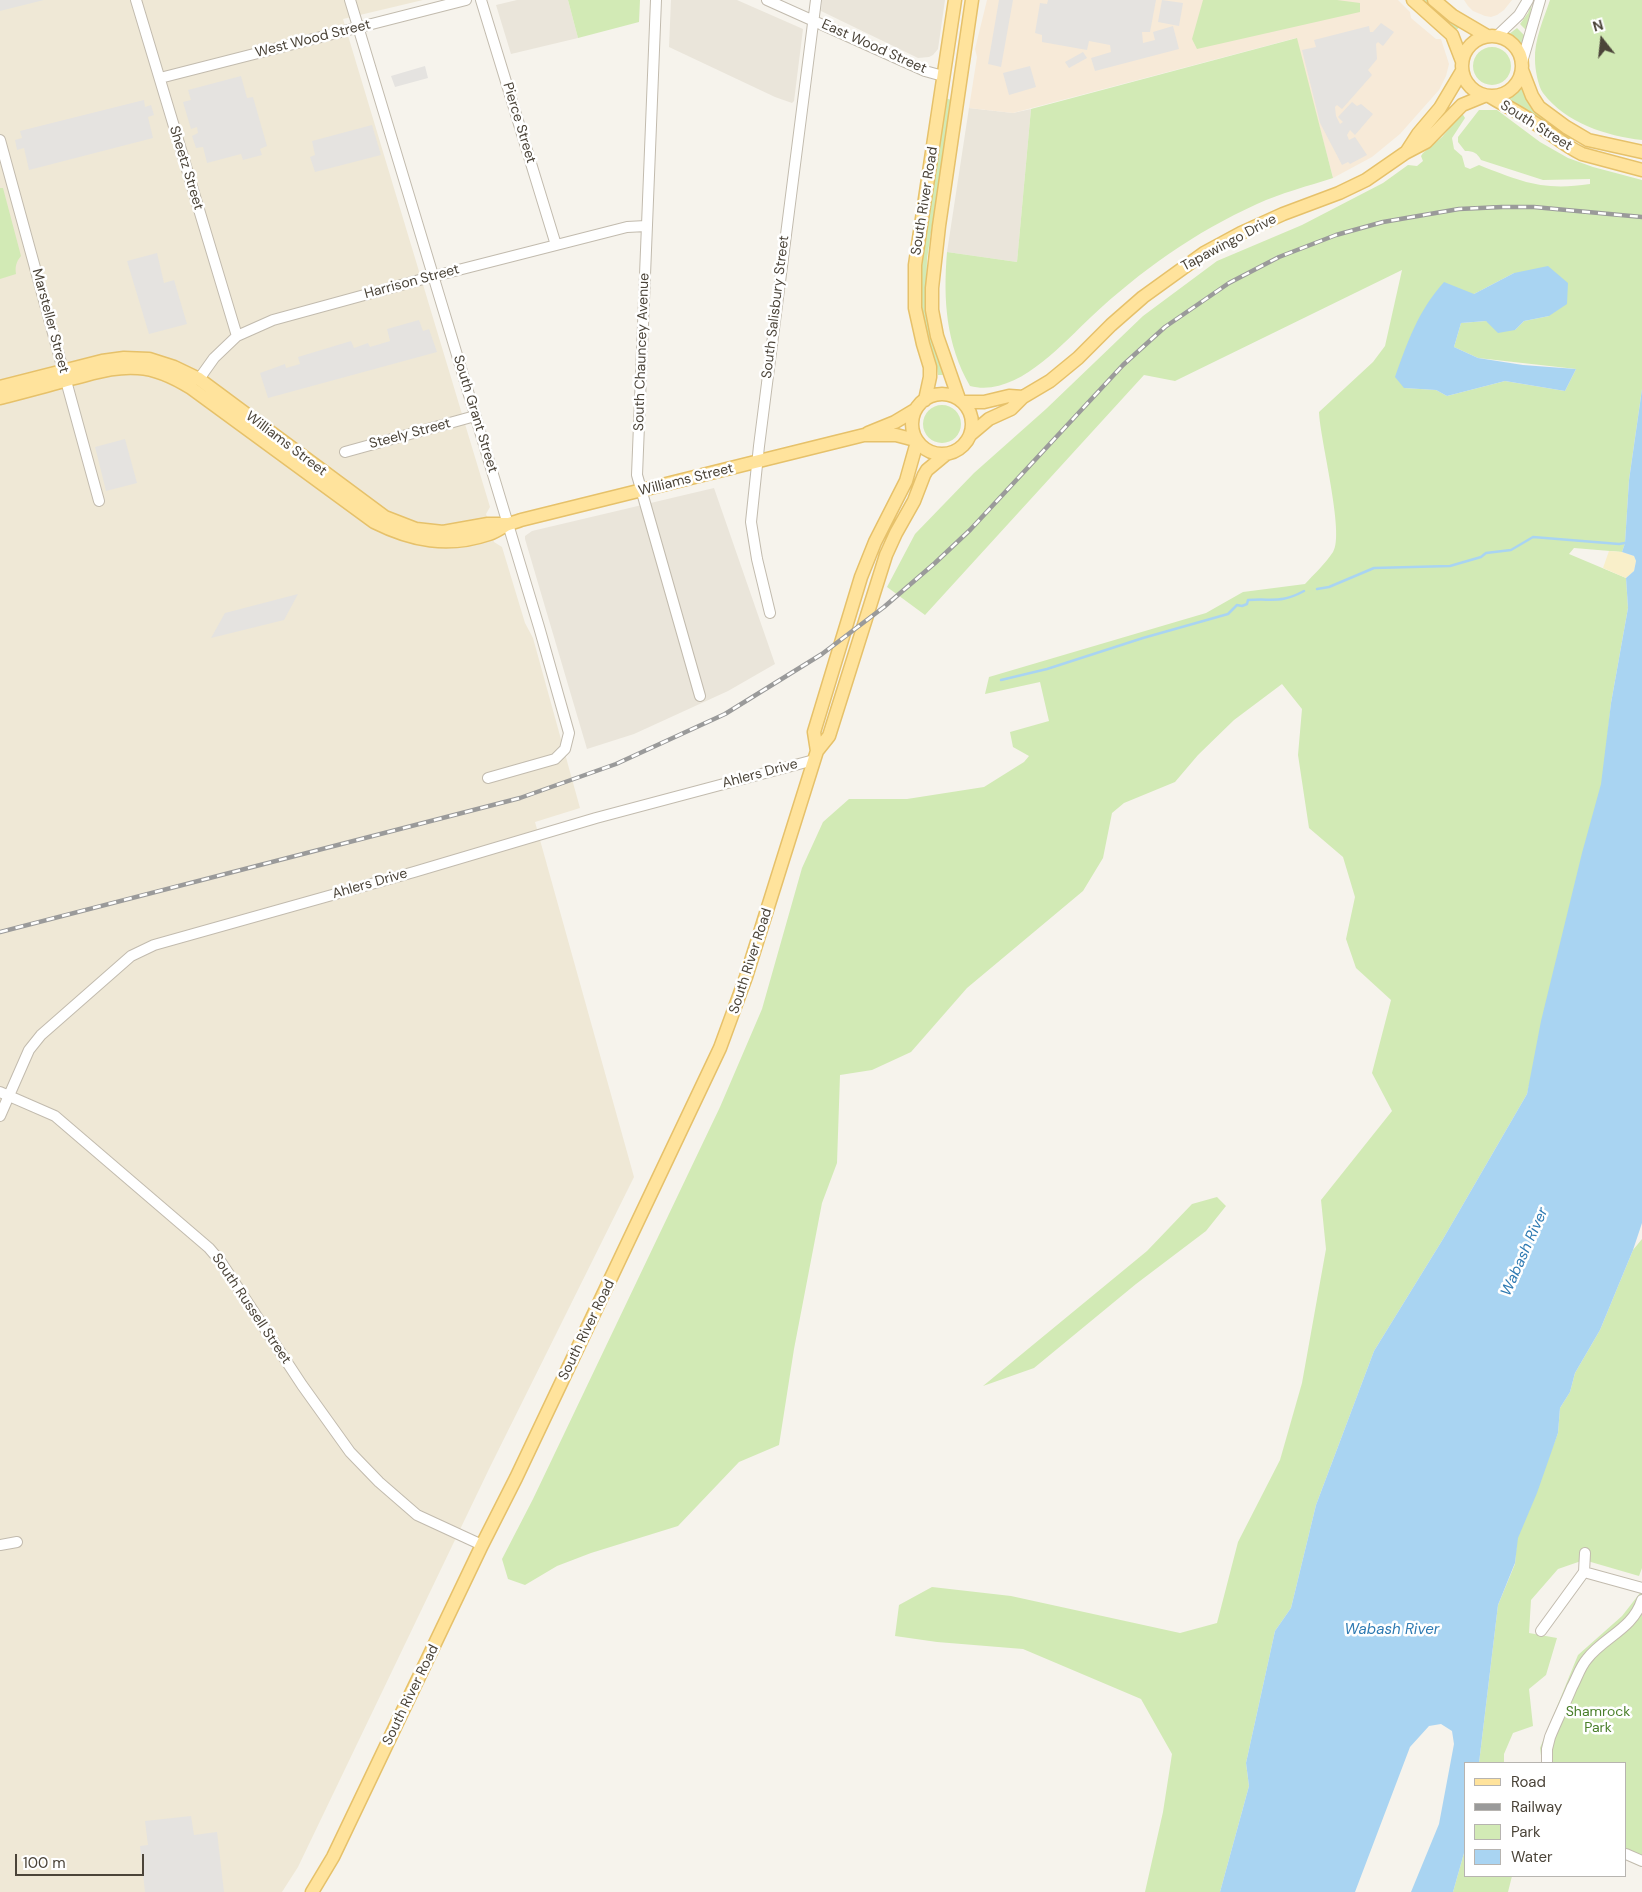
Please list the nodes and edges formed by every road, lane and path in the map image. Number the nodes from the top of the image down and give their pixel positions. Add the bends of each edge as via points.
1 (136, 0) edge
2 (350, 0) edge
3 (466, 0) edge
4 (482, 0) edge
5 (656, 0) edge
6 (767, 0) edge
7 (816, 0) edge
8 (955, 0) edge
9 (962, 0) edge
10 (972, 0) edge
11 (1413, 0) edge
12 (1434, 0) edge
13 (1528, 0) edge
14 (1540, 0) edge
15 (813, 21) junction
16 (358, 28) junction
17 (1492, 36) junction
18 (1462, 66) junction
19 (1522, 66) junction
20 (939, 75) junction
21 (160, 78) junction
22 (958, 92) junction
23 (1486, 96) junction
24 (0, 141) edge
25 (1642, 152) edge
26 (1405, 153) junction
27 (1642, 170) edge
28 (646, 226) junction
29 (556, 245) junction
30 (433, 276) junction
31 (237, 336) junction
32 (65, 376) junction
33 (199, 379) junction
34 (0, 388) edge
35 (1023, 397) junction
36 (0, 398) edge
37 (925, 400) junction
38 (961, 400) junction
39 (915, 410) junction
40 (475, 416) junction
41 (864, 435) junction
42 (970, 435) junction
43 (916, 441) junction
44 (345, 452) dead end
45 (945, 454) junction
46 (758, 462) junction
47 (641, 491) junction
48 (100, 501) dead end
49 (508, 524) junction
50 (770, 613) dead end
51 (700, 696) dead end
52 (815, 755) junction
53 (488, 778) dead end
54 (5, 1094) edge
55 (0, 1116) edge
56 (17, 1542) dead end
57 (0, 1545) edge
58 (482, 1545) junction
59 (1585, 1553) dead end
60 (1584, 1572) junction
61 (1642, 1588) edge
62 (1642, 1600) edge
63 (1541, 1631) dead end
64 (1547, 1762) edge
65 (1627, 1854) edge
66 (1642, 1861) edge
67 (312, 1892) edge

1 - 21 street, Sheetz Street
2 - 16 street, South Grant Street
3 - 16 street, West Wood Street
4 - 29 street, Pierce Street
5 - 28 street, South Chauncey Avenue
6 - 15 street
7 - 15 street, South Salisbury Street
8 - 20 main road, South River Road
9 - 22 main road via 952,78 953,87
10 - 22 main road, South River Road
11 - 18 main road via 1452,35
12 - 17 main road via 1453,16
13 - 17 street via 1519,15
14 - 19 street
15 - 20 street, East Wood Street
15 - 46 street, South Salisbury Street
16 - 21 street, West Wood Street
16 - 30 street, South Grant Street
17 - 18 main road via 1470,44
17 - 19 main road via 1506,39 1514,45
18 - 23 main road via 1468,85
18 - 26 main road, Tapawingo Drive via 1440,108
19 - 23 main road via 1520,80 1509,92
19 - 25 main road via 1532,96 1540,107 1566,127 1588,140
20 - 37 main road, South River Road via 915,265 915,308 930,367
21 - 31 street, Sheetz Street
22 - 38 main road, South River Road via 932,288 932,310 937,336
23 - 26 main road, Tapawingo Drive via 1462,105 1426,142
23 - 27 main road, South Street via 1582,154
24 - 32 street, Marsteller Street
26 - 35 main road, Tapawingo Drive via 1366,180 1266,222 1204,253 1143,296 1050,382
28 - 29 street, Harrison Street via 632,226
28 - 47 street, South Chauncey Avenue via 637,475
29 - 30 street, Harrison Street
30 - 31 street, Harrison Street via 273,320
30 - 40 street, South Grant Street
31 - 33 street, Harrison Street via 214,358
32 - 33 main road, Williams Street via 102,361 124,358 149,359
32 - 34 main road
32 - 36 main road
32 - 48 street, Marsteller Street
32 - 49 main road, Williams Street via 122,368 147,370 175,378 374,522 403,535 420,540 458,541 491,534
33 - 49 main road, Williams Street via 385,517 416,529 443,532
35 - 38 main road, Tapawingo Drive via 1009,396 984,402
35 - 42 main road, Tapawingo Drive via 1011,409 989,419
37 - 38 main road via 942,394
37 - 39 main road
38 - 42 main road via 970,418
39 - 41 main road, Williams Street
39 - 43 main road via 912,421
40 - 44 street, Steely Street
40 - 49 street, South Grant Street
41 - 43 main road, Williams Street via 896,435
41 - 46 main road, Williams Street
42 - 45 main road via 960,448
43 - 45 main road via 925,450
43 - 52 main road, South River Road via 906,481 861,577 814,732
45 - 52 main road, South River Road via 924,475 886,555 829,736
46 - 47 main road, Williams Street
46 - 50 street, South Salisbury Street via 752,536
47 - 49 main road, Williams Street
47 - 51 street, South Chauncey Avenue
49 - 53 street, South Grant Street via 570,733 565,749 554,759
52 - 54 street, Ahlers Drive via 154,945 131,956 41,1034
52 - 58 main road, South River Road via 746,977 720,1048
54 - 55 street, Ahlers Drive
54 - 58 street, South Russell Street via 55,1116 209,1248 350,1452 418,1515
56 - 57 street
58 - 67 main road, South River Road via 333,1857
59 - 60 street
60 - 61 street
60 - 63 street
62 - 64 street via 1634,1617 1593,1652 1581,1668 1550,1737
65 - 66 street

